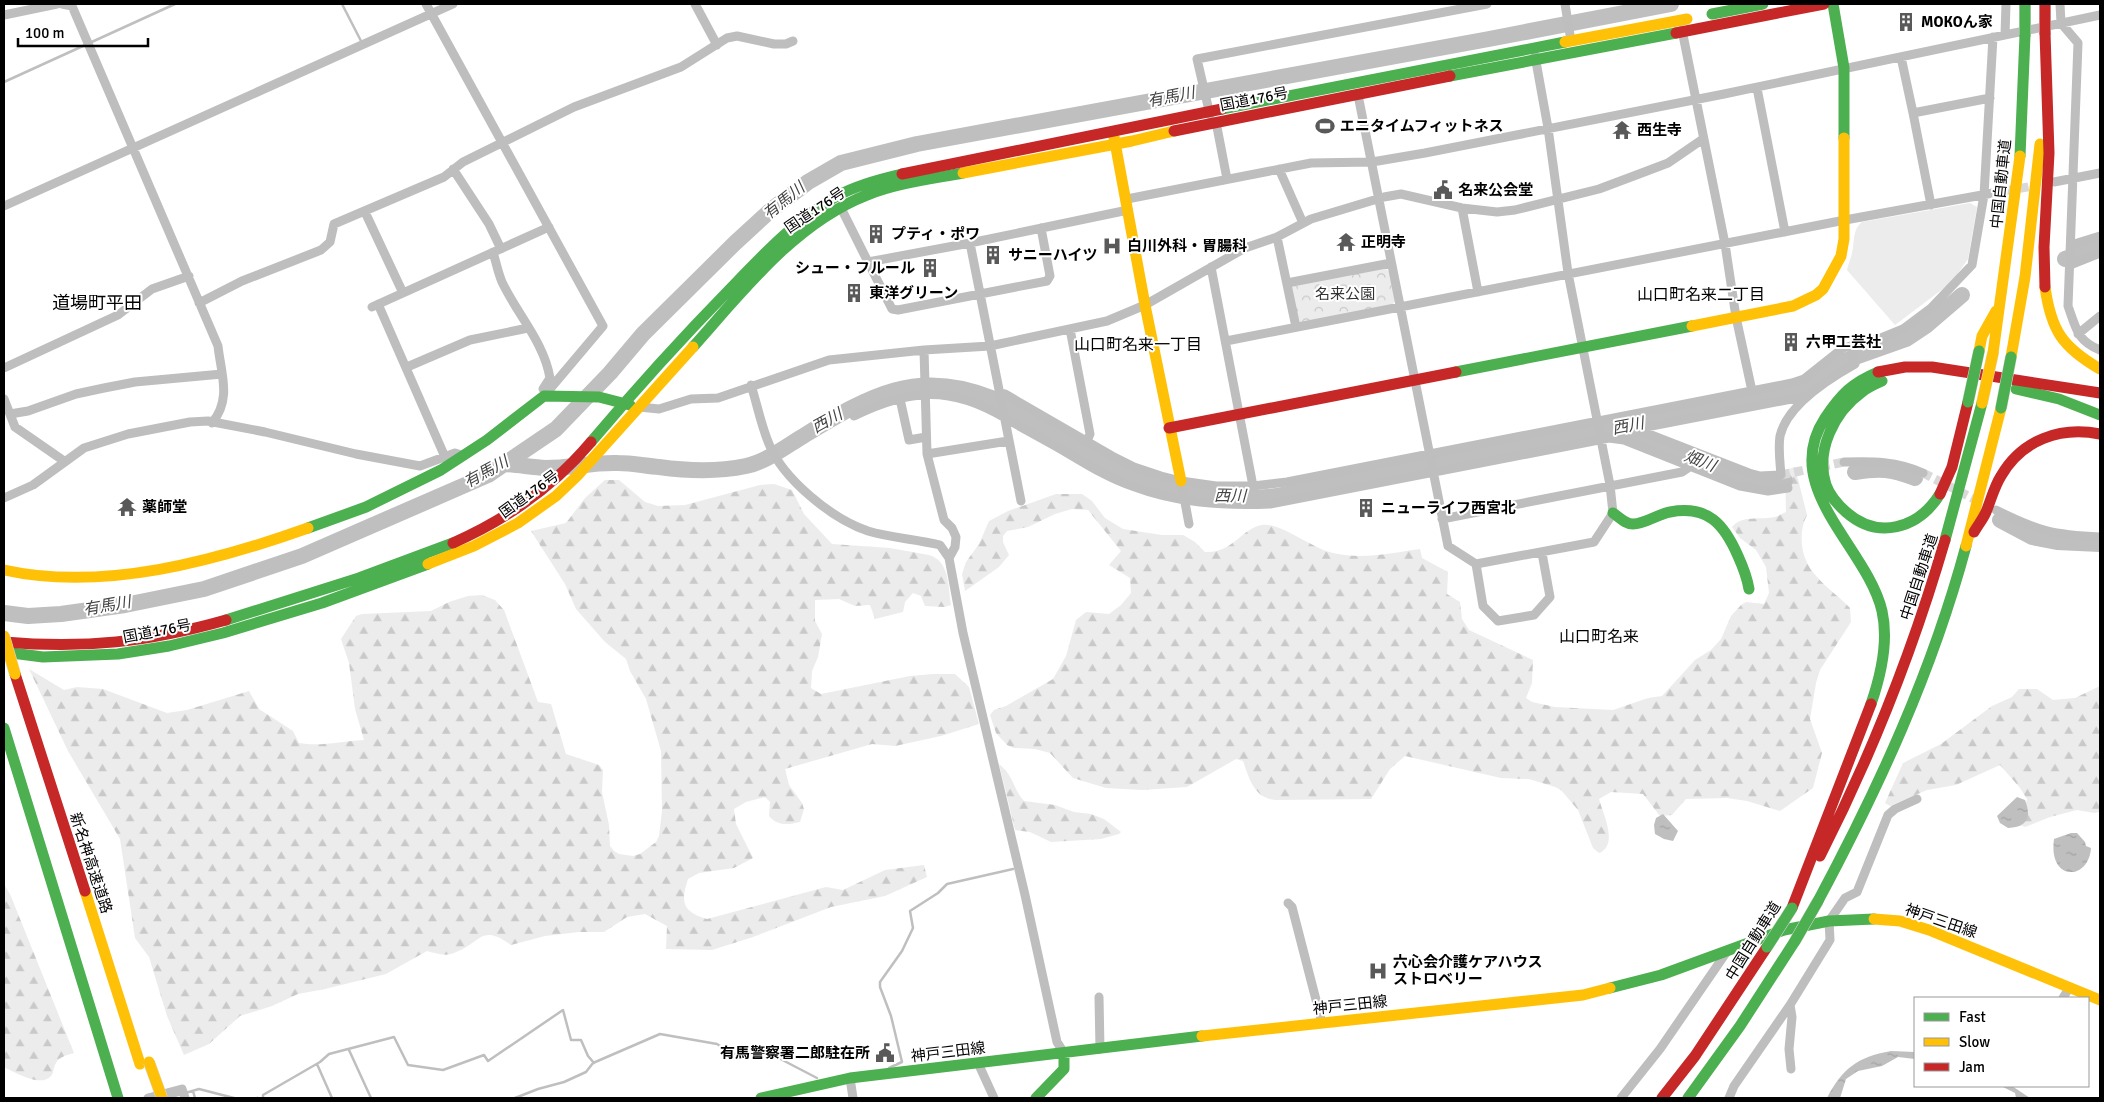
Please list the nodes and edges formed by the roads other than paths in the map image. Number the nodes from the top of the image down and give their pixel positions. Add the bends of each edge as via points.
1 (57, 4) edge
2 (62, 4) edge
3 (426, 4) edge
4 (453, 4) edge
5 (696, 4) edge
6 (1487, 4) edge
7 (1565, 4) edge
8 (1763, 4) edge
9 (1824, 4) edge
10 (1833, 4) edge
11 (2006, 4) edge
12 (2025, 4) edge
13 (2045, 4) edge
14 (2060, 4) edge
15 (431, 14) junction
16 (2100, 14) edge
17 (4, 15) edge
18 (2060, 23) junction
19 (1682, 30) junction
20 (2045, 33) junction
21 (2005, 35) junction
22 (1570, 37) junction
23 (1993, 37) junction
24 (793, 41) dead end
25 (717, 46) junction
26 (1535, 54) junction
27 (1901, 57) junction
28 (1844, 68) junction
29 (1757, 88) junction
30 (1358, 95) junction
31 (1990, 98) junction
32 (1696, 99) junction
33 (1913, 113) junction
34 (1211, 116) junction
35 (1548, 128) junction
36 (1113, 131) junction
37 (1703, 139) junction
38 (504, 142) junction
39 (1115, 144) junction
40 (135, 148) junction
41 (1372, 162) junction
42 (454, 169) junction
43 (1280, 169) junction
44 (2100, 173) edge
45 (2074, 178) junction
46 (1226, 179) junction
47 (2054, 182) dead end
48 (1988, 194) junction
49 (1378, 199) junction
50 (1558, 200) junction
51 (1128, 204) junction
52 (1931, 205) junction
53 (4, 206) edge
54 (841, 208) junction
55 (1462, 208) junction
56 (365, 212) junction
57 (1846, 220) junction
58 (1303, 223) junction
59 (549, 227) junction
60 (1041, 228) junction
61 (1785, 232) junction
62 (2100, 236) edge
63 (1277, 237) junction
64 (970, 243) junction
65 (1725, 244) junction
66 (2071, 248) junction
67 (497, 250) junction
68 (2100, 254) edge
69 (868, 262) junction
70 (1391, 263) junction
71 (2070, 264) junction
72 (1211, 267) junction
73 (1568, 273) junction
74 (189, 276) junction
75 (1286, 283) junction
76 (1478, 292) junction
77 (403, 293) junction
78 (980, 294) junction
79 (2001, 301) junction
80 (199, 303) junction
81 (1144, 305) junction
82 (1400, 308) junction
83 (2100, 316) edge
84 (1736, 317) junction
85 (1296, 327) junction
86 (528, 328) junction
87 (1070, 329) junction
88 (2078, 334) junction
89 (1226, 340) junction
90 (990, 346) junction
91 (1583, 348) junction
92 (1851, 348) junction
93 (924, 350) junction
94 (2100, 350) edge
95 (407, 367) junction
96 (4, 368) edge
97 (2100, 369) edge
98 (222, 374) junction
99 (1414, 381) junction
100 (751, 385) junction
101 (1752, 391) junction
102 (999, 393) junction
103 (2100, 393) edge
104 (925, 395) junction
105 (1807, 396) junction
106 (544, 398) junction
107 (4, 399) edge
108 (900, 399) junction
109 (623, 404) junction
110 (639, 407) junction
111 (10, 414) junction
112 (1240, 415) junction
113 (2100, 415) edge
114 (854, 416) dead end
115 (1004, 417) junction
116 (1598, 422) junction
117 (212, 423) junction
118 (1169, 428) junction
119 (2100, 434) edge
120 (926, 437) junction
121 (1601, 438) junction
122 (1087, 441) junction
123 (1008, 442) junction
124 (927, 454) junction
125 (1428, 454) junction
126 (446, 456) junction
127 (464, 456) junction
128 (1694, 460) junction
129 (64, 461) junction
130 (1844, 462) tunnel mouth
131 (1432, 473) junction
132 (1922, 473) tunnel mouth
133 (1182, 482) junction
134 (1610, 485) junction
135 (1253, 486) junction
136 (1788, 488) dead end
137 (4, 498) edge
138 (1021, 501) dead end
139 (1186, 502) junction
140 (1996, 510) dead end
141 (1613, 513) junction
142 (1442, 519) junction
143 (1189, 524) dead end
144 (2100, 537) edge
145 (1966, 545) junction
146 (1542, 553) junction
147 (949, 558) junction
148 (1476, 564) junction
149 (4, 570) edge
150 (1749, 589) dead end
151 (4, 636) edge
152 (4, 642) edge
153 (4, 652) edge
154 (4, 728) edge
155 (1916, 799) dead end
156 (1288, 903) dead end
157 (1792, 908) junction
158 (1829, 921) junction
159 (1728, 950) junction
160 (2066, 993) edge
161 (1099, 997) dead end
162 (2085, 997) edge
163 (1790, 1005) junction
164 (1724, 1014) junction
165 (1322, 1023) junction
166 (1740, 1026) junction
167 (1100, 1048) junction
168 (1064, 1053) junction
169 (145, 1063) junction
170 (978, 1063) junction
171 (1791, 1069) dead end
172 (850, 1078) junction
173 (118, 1097) edge
174 (150, 1098) edge
175 (162, 1098) edge
176 (185, 1098) edge
177 (761, 1098) edge
178 (854, 1098) edge
179 (994, 1098) edge
180 (1036, 1098) edge
181 (1620, 1098) edge
182 (1654, 1098) edge
183 (1662, 1098) edge
184 (1688, 1098) edge
185 (1695, 1098) edge
186 (1729, 1098) edge

1 - 17 street
2 - 40 street via 72,6
3 - 15 street
4 - 15 street
5 - 25 street
6 - 34 street via 1196,59
7 - 22 street
8 - 22 main road, 国道176号
9 - 19 main road, 国道176号
10 - 28 main road
11 - 21 street
12 - 79 main road, 中国自動車道, bridge via 2021,140
13 - 20 main road, bridge
14 - 18 street
15 - 38 street
15 - 40 street
16 - 18 street
18 - 21 street
18 - 45 street via 2078,43
19 - 26 main road, 国道176号
19 - 32 street
20 - 97 main road via 2049,140 2045,240 2047,298 2058,335 2074,353
20 - 145 main road, bridge via 2039,154 2025,277 2001,408
21 - 23 street
22 - 26 main road, 国道176号
23 - 27 street
23 - 31 street
24 - 25 street via 774,44 737,36 727,38
25 - 38 street via 682,67 574,106
26 - 30 main road, 国道176号
26 - 34 main road, 国道176号
26 - 35 street
27 - 28 street
27 - 33 street
28 - 29 street
28 - 57 main road
29 - 32 street
29 - 61 street
30 - 34 main road, 国道176号
30 - 41 street
31 - 33 street
31 - 48 street
32 - 35 street
32 - 37 street
33 - 52 street
34 - 36 main road, 国道176号
34 - 39 main road, 国道176号
34 - 46 street
35 - 41 street
35 - 50 street
36 - 39 main road
36 - 109 main road, 国道176号 via 904,173 840,194 788,231 758,260
37 - 50 street via 1668,164
37 - 65 street
38 - 42 street
38 - 59 street
39 - 51 main road
39 - 54 main road, 国道176号 via 918,181 867,195
40 - 53 street
40 - 74 street
41 - 43 street via 1311,164
41 - 49 street
42 - 56 street via 444,177
42 - 67 street via 489,224
43 - 46 street
43 - 58 street
44 - 45 street
45 - 47 street
45 - 66 street
46 - 51 street
48 - 52 street
48 - 92 street via 1972,265 1958,282 1903,329
49 - 55 street via 1401,194
49 - 58 street
49 - 70 street
50 - 55 street via 1505,212
50 - 73 street
51 - 60 street
51 - 81 main road
52 - 57 street
54 - 69 street
54 - 110 main road, 国道176号 via 784,249
55 - 76 street
56 - 77 street
56 - 80 street via 334,224 330,242 322,250 242,281
57 - 61 street
57 - 84 main road via 1841,256 1823,289 1793,306
58 - 63 street
59 - 67 street
59 - 106 street via 603,326
60 - 64 street
60 - 78 street via 1050,276 1047,281
61 - 65 street
62 - 66 street
63 - 72 street via 1245,248
63 - 75 street
64 - 69 street
64 - 78 street
65 - 73 street
65 - 84 street
66 - 71 street
67 - 77 street
67 - 86 street via 502,281
68 - 71 street
69 - 78 street via 892,308 898,310
70 - 75 street
70 - 82 street
71 - 88 street via 2068,306
72 - 81 street
72 - 89 street
73 - 76 street
73 - 91 street
74 - 80 street
74 - 96 street via 152,289 118,315
75 - 85 street
76 - 82 street
77 - 95 street via 375,305
78 - 90 street
79 - 113 main road, bridge via 1982,336 1979,351 1968,402 1955,458 1946,484 1934,503 1915,521 1883,529 1860,523 1844,513 1832,498 1826,482 1823,461 1827,434 1842,408 1871,384 1910,376 1951,378 2025,391 2059,399
79 - 157 main road, 中国自動車道, bridge via 1993,353 1960,498 1903,673 1847,805
80 - 98 street via 218,346
81 - 87 street via 1119,317
81 - 118 main road
82 - 85 street
82 - 99 street
83 - 88 street
84 - 91 main road
84 - 101 street
85 - 89 street
86 - 95 street via 470,340
86 - 106 street via 548,369 548,384 539,392
87 - 90 street
87 - 122 street via 1090,434
88 - 94 street via 2087,345
89 - 112 street
90 - 93 street
90 - 102 street
91 - 99 main road
91 - 116 street
92 - 101 street via 1843,348 1804,378
92 - 105 street via 1855,364
93 - 100 street via 829,360
93 - 104 street
95 - 126 street
98 - 111 street via 135,382 76,394
98 - 117 street via 225,396
99 - 112 main road
99 - 125 street
100 - 110 street via 718,398 691,399 660,409
100 - 147 street via 769,444 777,459 812,500 867,531 940,545
101 - 116 street
102 - 115 street
102 - 122 street
103 - 157 main road via 1954,368 1907,366 1874,372 1855,382 1828,410 1815,443 1815,481 1828,515 1878,597 1883,619 1884,656 1867,717
104 - 108 street
104 - 115 street via 958,397 991,408
104 - 120 street
105 - 128 street via 1786,422 1781,434 1778,451 1781,475 1760,476
105 - 128 street via 1641,428
106 - 109 main road via 599,397
106 - 127 main road
107 - 111 street
108 - 114 street
108 - 120 street via 909,440
109 - 110 main road
109 - 152 main road, 国道176号 via 583,451 543,489 518,509 453,544 256,612 154,638 97,645 46,646
110 - 153 main road, 国道176号 via 578,476 518,523 474,546 397,577 168,646 43,657
111 - 129 street via 15,427
112 - 118 main road
112 - 135 street
115 - 123 street
115 - 139 street via 1130,486
116 - 121 street
116 - 125 street
117 - 126 street via 420,466
117 - 129 street via 190,422 128,434 84,448
118 - 133 main road
119 - 145 main road via 2061,432 2035,440 2014,459 2001,477 1985,514
120 - 124 street
121 - 128 street via 1616,438
121 - 131 street
121 - 134 street
122 - 133 street via 1134,467
123 - 124 street
123 - 138 street
124 - 147 street via 944,520 956,537
125 - 131 street
125 - 135 street
126 - 127 street via 455,453
127 - 149 main road via 366,507 271,541 159,570 89,578 27,575
128 - 134 street via 1682,472
128 - 136 street via 1740,486 1768,491
129 - 137 street via 33,485
130 - 132 street via 1894,463
131 - 139 street via 1270,504
131 - 142 street
133 - 135 street
133 - 139 street
134 - 141 street
134 - 142 street
139 - 143 street
140 - 144 street via 2043,531
141 - 146 street via 1594,542
141 - 150 main road via 1627,523 1635,524 1668,512 1689,511 1716,519 1732,543
142 - 148 street via 1448,546
145 - 166 main road, bridge via 1937,643 1883,773 1818,901
146 - 148 street
146 - 148 street via 1550,597 1534,615 1498,621 1483,606
147 - 168 street via 963,633 1057,1042
151 - 169 main road, 新名神高速道路, bridge via 70,846
154 - 173 main road
155 - 158 street via 1895,808 1888,815 1857,892 1845,898
156 - 165 street via 1292,907
157 - 164 main road, 中国自動車道, bridge
158 - 159 main road, 神戸三田線 via 1791,928
158 - 160 main road, 神戸三田線 via 1864,918 1900,922 1947,936
158 - 163 street via 1830,940
159 - 165 main road, 神戸三田線 via 1636,983 1583,996
159 - 181 street via 1660,1048
160 - 162 main road, 神戸三田線
161 - 167 street
163 - 171 street
163 - 186 street
164 - 182 main road
164 - 183 main road, 中国自動車道
165 - 167 main road, 神戸三田線
166 - 184 main road
166 - 185 main road
167 - 168 main road, 神戸三田線
168 - 170 main road, 神戸三田線
168 - 180 main road via 1064,1069
169 - 174 main road, 新名神高速道路
169 - 175 main road, bridge
170 - 172 main road, 神戸三田線
170 - 179 street
172 - 177 main road, 神戸三田線
172 - 178 street
174 - 176 street via 182,1089

